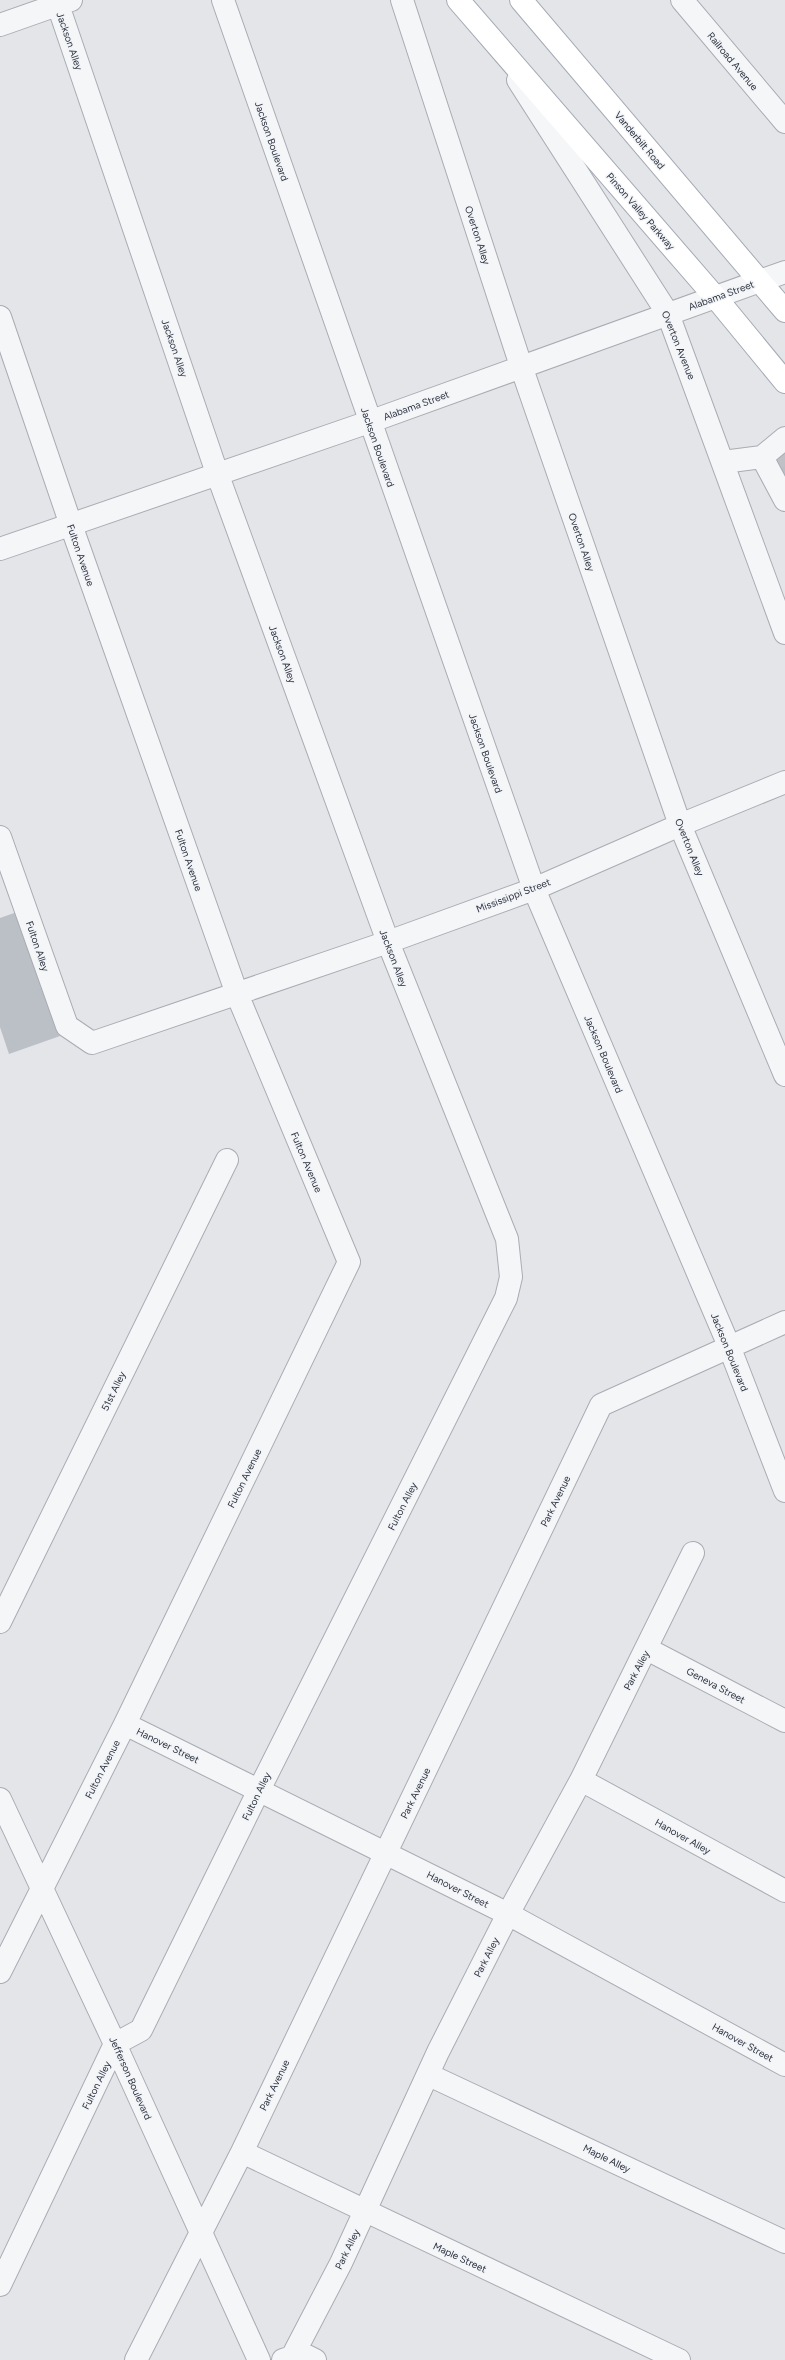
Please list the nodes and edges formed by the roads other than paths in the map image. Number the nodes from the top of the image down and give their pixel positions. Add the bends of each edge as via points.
1 (223, 0) edge
2 (402, 0) edge
3 (458, 0) edge
4 (521, 0) edge
5 (682, 0) edge
6 (64, 2) edge
7 (0, 25) edge
8 (494, 42) junction
9 (785, 122) edge
10 (785, 272) edge
11 (760, 281) junction
12 (716, 298) junction
13 (785, 310) edge
14 (668, 314) junction
15 (0, 317) edge
16 (521, 366) junction
17 (785, 382) edge
18 (369, 422) junction
19 (785, 438) edge
20 (762, 457) junction
21 (723, 462) junction
22 (217, 473) junction
23 (785, 500) edge
24 (71, 526) junction
25 (0, 549) edge
26 (785, 633) edge
27 (785, 782) edge
28 (680, 824) junction
29 (0, 837) edge
30 (534, 888) junction
31 (388, 942) junction
32 (236, 994) junction
33 (92, 1043) joint
34 (785, 1075) edge
35 (227, 1160) dead end
36 (506, 1298) joint
37 (785, 1322) edge
38 (728, 1346) junction
39 (785, 1491) edge
40 (693, 1553) dead end
41 (0, 1622) edge
42 (647, 1649) junction
43 (785, 1721) edge
44 (125, 1724) junction
45 (581, 1780) junction
46 (259, 1790) junction
47 (0, 1799) edge
48 (386, 1852) junction
49 (43, 1886) junction
50 (785, 1891) edge
51 (508, 1914) junction
52 (0, 1972) edge
53 (116, 2044) junction
54 (785, 2065) edge
55 (430, 2075) junction
56 (242, 2152) junction
57 (365, 2212) junction
58 (200, 2232) junction
59 (785, 2242) edge
60 (0, 2284) edge
61 (287, 2358) edge
62 (136, 2360) edge
63 (259, 2360) edge
64 (315, 2360) edge
65 (678, 2360) edge

1 - 18 street, Jackson Boulevard
2 - 16 street, Overton Alley
3 - 8 main road
4 - 11 main road, Vanderbilt Road
5 - 9 street, Railroad Avenue
6 - 7 street
6 - 22 street, Jackson Alley
8 - 12 main road, Pinson Valley Parkway
8 - 14 street, Overton Avenue
10 - 11 street, Alabama Street
11 - 12 street, Alabama Street
11 - 13 main road
12 - 14 street, Alabama Street
12 - 17 main road, Pinson Valley Parkway
14 - 16 street, Alabama Street
14 - 21 street, Overton Avenue
15 - 24 street, Fulton Avenue
16 - 18 street, Alabama Street
16 - 28 street, Overton Alley
18 - 22 street, Alabama Street
18 - 30 street, Jackson Boulevard
19 - 20 street
20 - 21 street
20 - 23 street
21 - 26 street, Overton Avenue
22 - 24 street, Alabama Street
22 - 31 street, Jackson Alley
24 - 25 street, Alabama Street
24 - 32 street, Fulton Avenue
27 - 28 street, Mississippi Street
28 - 30 street, Mississippi Street
28 - 34 street, Overton Alley
29 - 33 street, Fulton Alley via 66,1026
30 - 31 street, Mississippi Street
30 - 38 street, Jackson Boulevard
31 - 32 street, Mississippi Street
31 - 36 street, Jackson Alley via 507,1239 511,1277
32 - 33 street, Mississippi Street
32 - 44 street, Fulton Avenue via 349,1262
35 - 41 street, 51st Alley
36 - 46 street, Fulton Alley
37 - 38 street, Park Avenue
38 - 39 street, Jackson Boulevard
38 - 48 street, Park Avenue via 601,1405
40 - 42 street, Park Alley
42 - 43 street, Geneva Street
42 - 45 street, Park Alley
44 - 46 street, Hanover Street
44 - 49 street, Fulton Avenue
45 - 50 street, Hanover Alley
45 - 51 street, Park Alley
46 - 48 street, Hanover Street
46 - 53 street, Fulton Alley via 141,2030
47 - 49 street, Jefferson Boulevard
48 - 51 street, Hanover Street
48 - 56 street, Park Avenue
49 - 52 street, Fulton Avenue
49 - 53 street, Jefferson Boulevard
51 - 54 street, Hanover Street
51 - 55 street, Park Alley via 438,2052
53 - 58 street, Jefferson Boulevard
53 - 60 street, Fulton Alley
55 - 57 street, Park Alley via 404,2124
55 - 59 street, Maple Alley
56 - 57 street, Maple Street
56 - 58 street, Park Avenue
57 - 61 street, Park Alley via 341,2263
57 - 65 street, Maple Street
58 - 62 street, Park Avenue
58 - 63 street, Jefferson Boulevard
61 - 64 street via 308,2356

